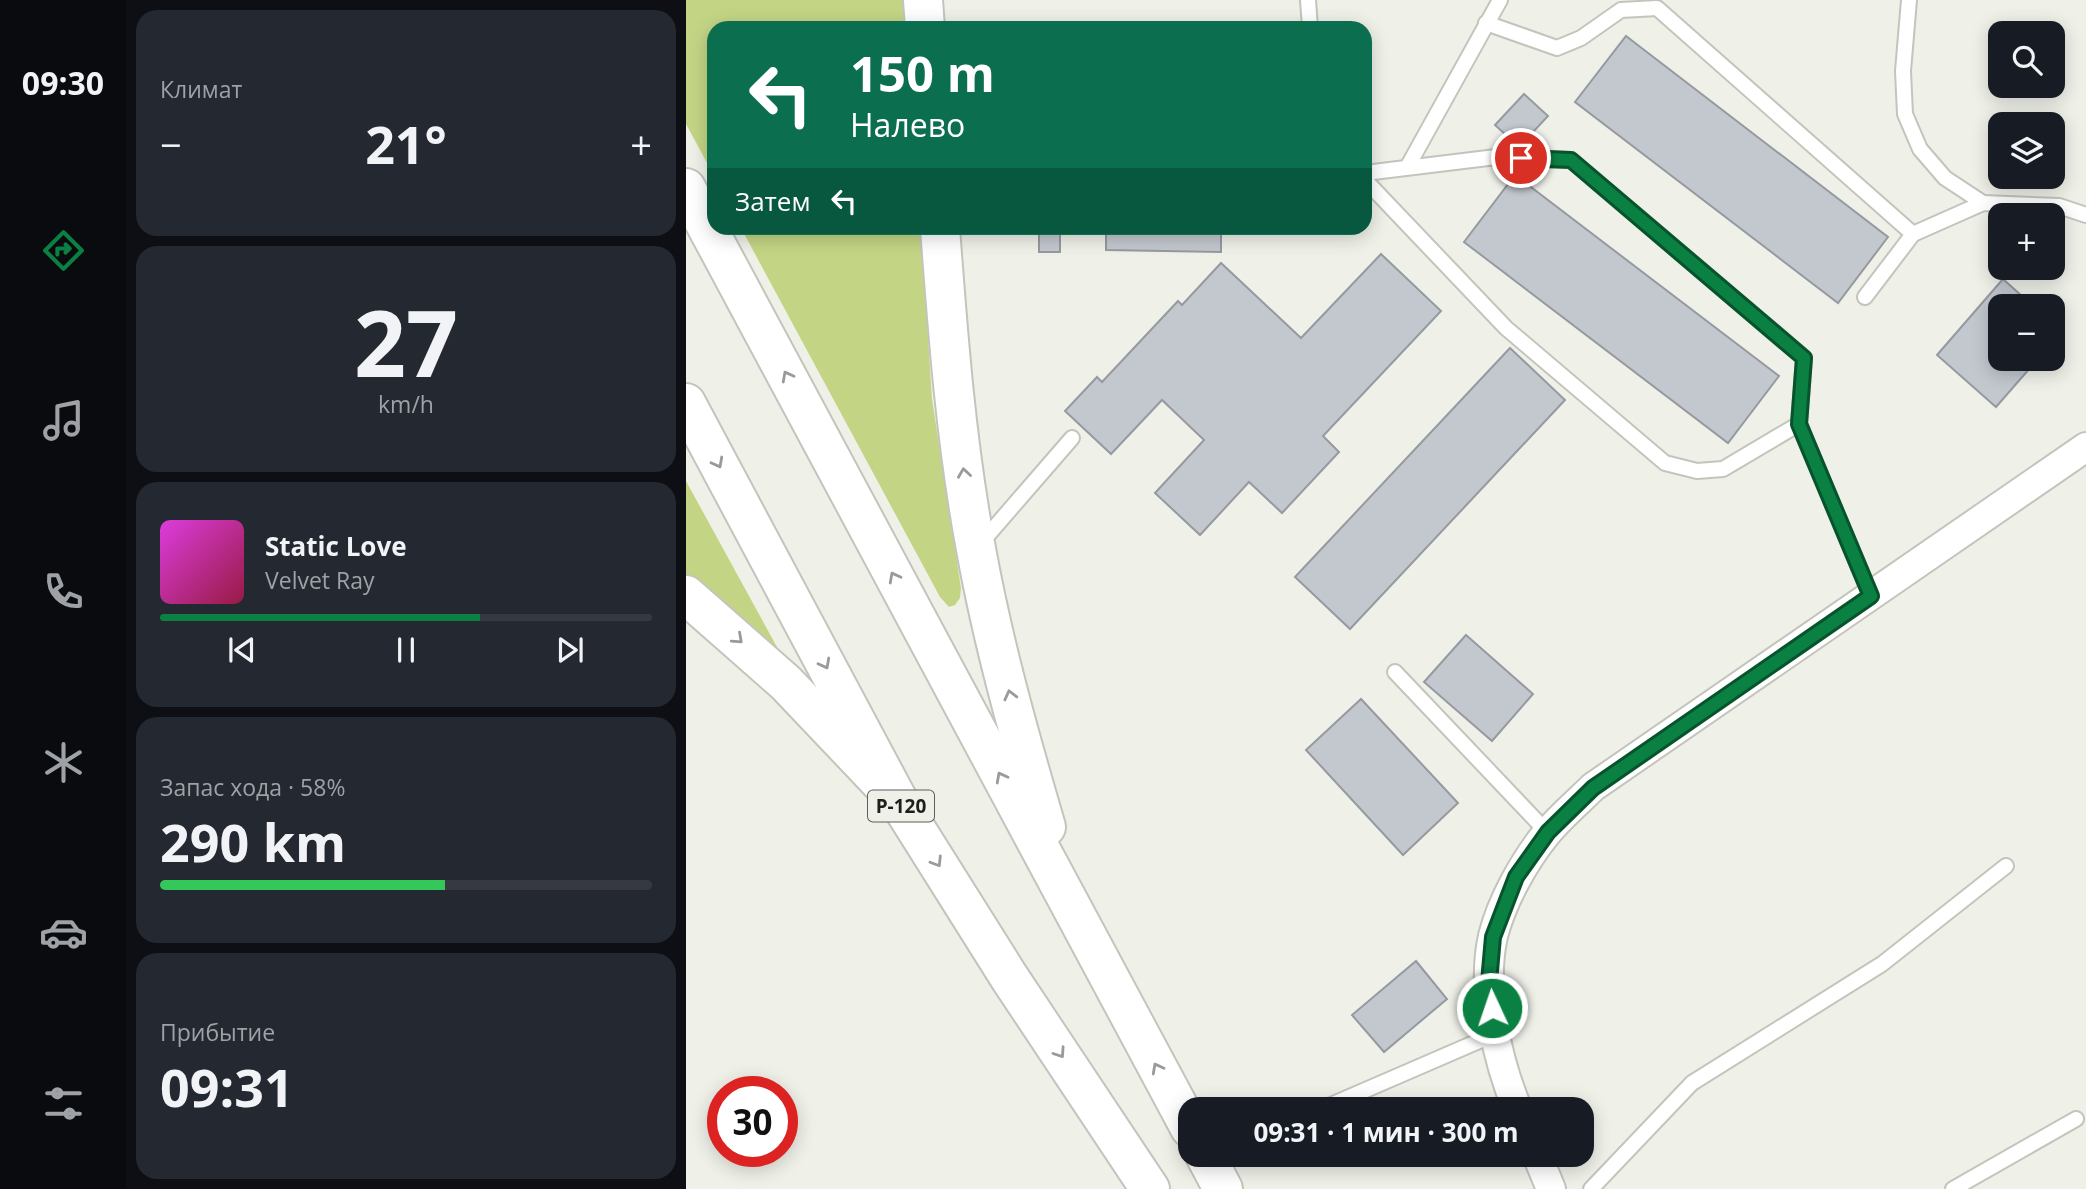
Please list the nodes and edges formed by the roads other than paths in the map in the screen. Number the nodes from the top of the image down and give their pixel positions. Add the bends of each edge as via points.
1 (923, 0) edge
2 (1308, 0) edge
3 (1500, 0) edge
4 (1909, 0) edge
5 (924, 21) edge
6 (1310, 21) edge
7 (1486, 23) junction
8 (1408, 166) junction
9 (1372, 172) edge
10 (1372, 187) edge
11 (686, 188) edge
12 (1983, 203) junction
13 (2086, 215) edge
14 (707, 227) edge
15 (1913, 234) junction
16 (711, 235) edge
17 (941, 235) edge
18 (1865, 297) dead end
19 (686, 403) edge
20 (1799, 424) junction
21 (1072, 438) dead end
22 (2086, 447) edge
23 (976, 550) junction
24 (686, 595) edge
25 (1871, 596) junction
26 (1395, 672) dead end
27 (899, 802) junction
28 (1548, 832) junction
29 (2006, 866) dead end
30 (1068, 902) junction
31 (1495, 1034) junction
32 (1349, 1097) edge
33 (1513, 1097) edge
34 (1178, 1106) edge
35 (2076, 1119) dead end
36 (1211, 1167) edge
37 (1542, 1167) edge
38 (1150, 1189) edge
39 (1223, 1189) edge
40 (1551, 1189) edge
41 (1591, 1189) edge
42 (1953, 1189) edge

1 - 5 main road
2 - 6 lane
3 - 7 lane
4 - 12 lane via 1903,71 1905,114 1920,149 1945,178
7 - 8 lane
7 - 15 lane via 1556,48 1581,38 1620,10 1657,8
8 - 9 lane
8 - 20 lane via 1496,157 1571,160 1804,358
10 - 20 lane via 1506,328 1665,463 1697,471 1723,469
14 -> 11 main road
12 - 13 lane via 2059,206
12 - 15 lane
15 - 18 lane
30 -> 16 main road
23 -> 17 main road via 949,346
19 -> 27 main road, Р-120
20 - 25 lane
21 - 23 lane
22 - 25 street
30 -> 23 main road via 1022,745
24 -> 27 main road via 786,683
25 - 28 street via 1593,788
26 - 28 lane
27 -> 38 main road, Р-120
28 - 31 street via 1516,877 1493,937 1489,982
29 - 41 lane via 1882,964 1692,1083
34 -> 30 main road
31 - 32 lane
31 - 33 street
35 - 42 lane
36 - 39 main road
37 - 40 street

